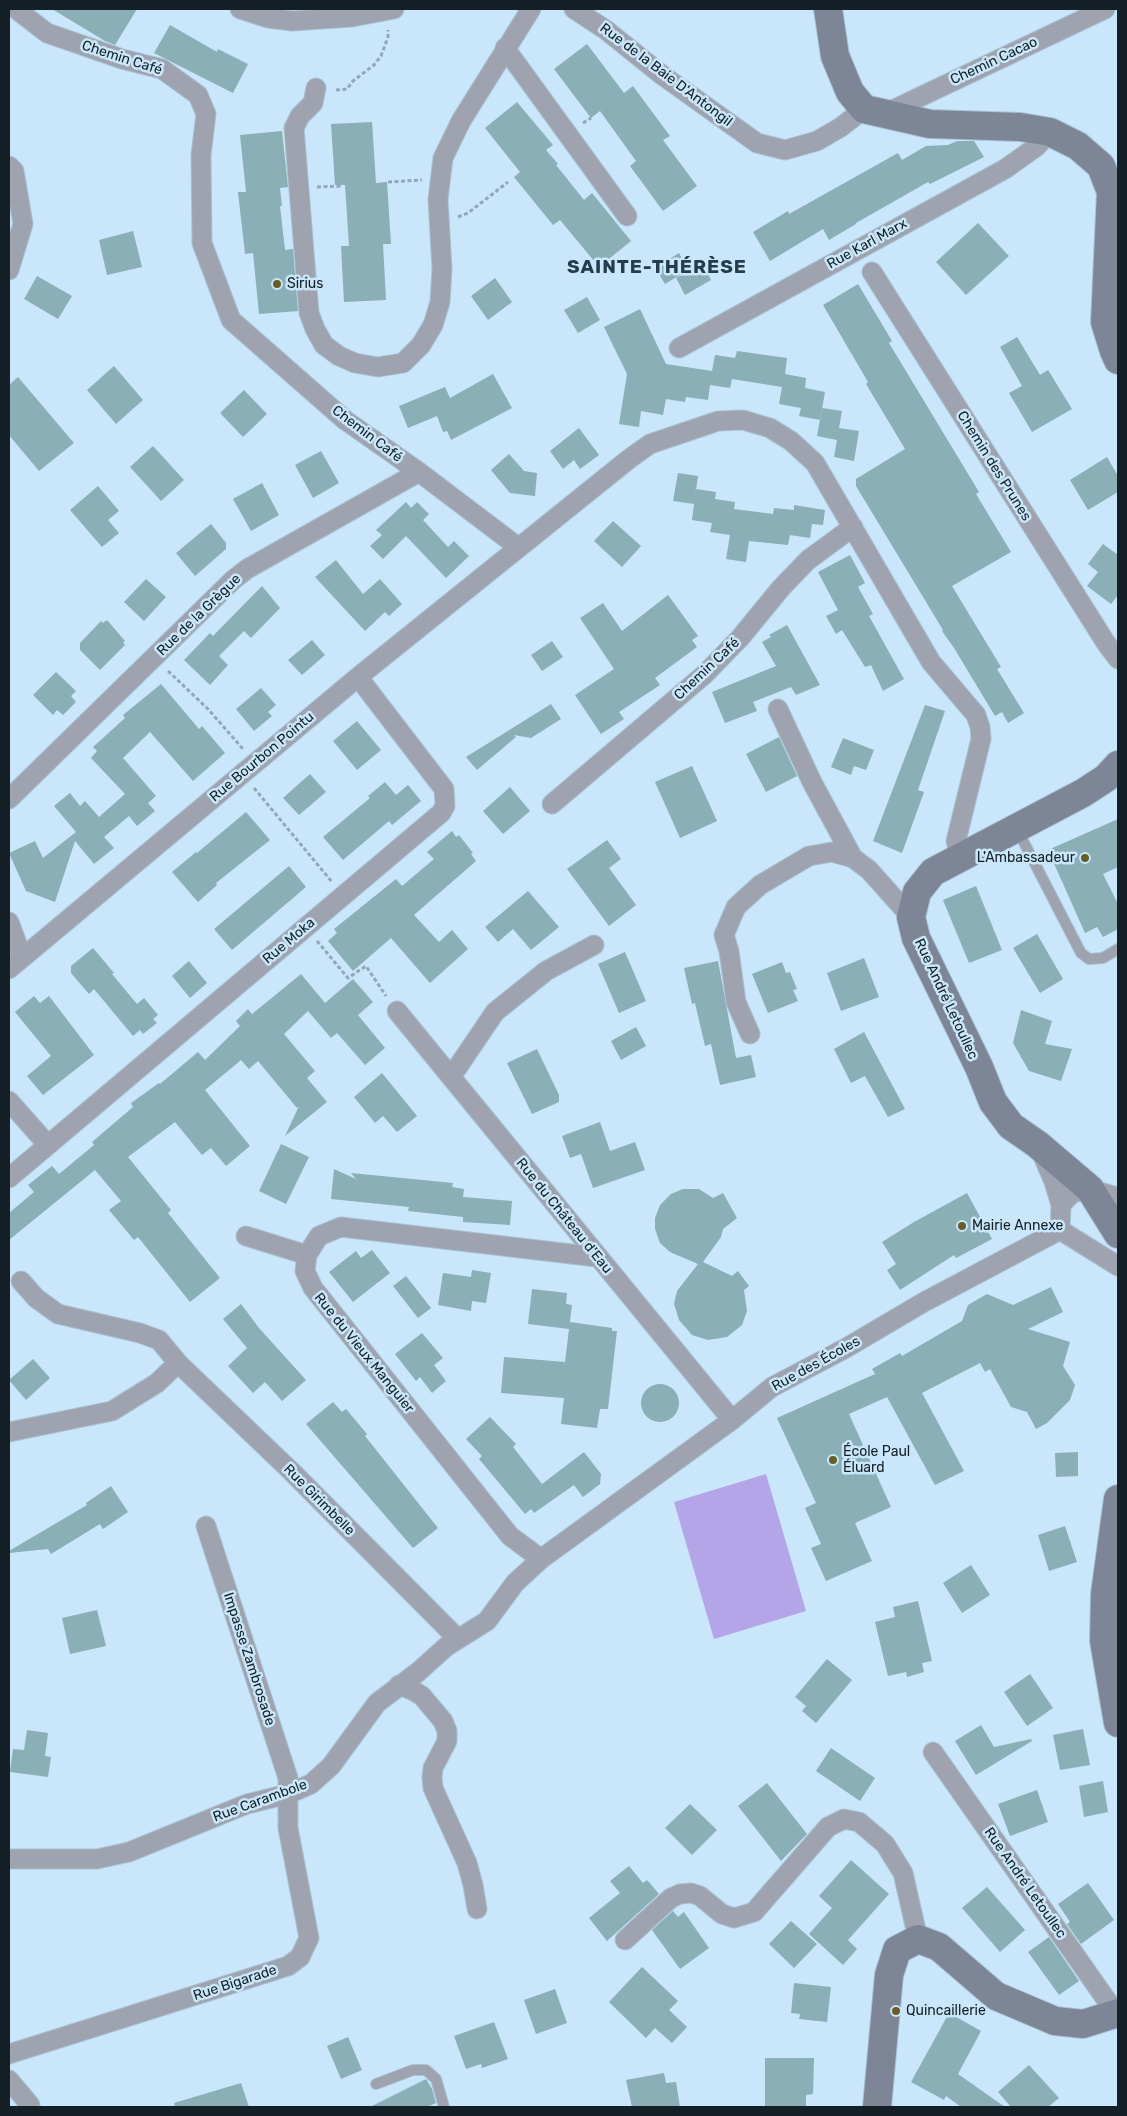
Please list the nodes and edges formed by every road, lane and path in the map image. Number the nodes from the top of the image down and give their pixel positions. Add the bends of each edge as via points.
1 (16, 9) edge
2 (240, 9) edge
3 (530, 9) edge
4 (574, 9) edge
5 (828, 9) edge
6 (1105, 9) edge
7 (390, 10) edge
8 (505, 48) junction
9 (315, 89) joint
10 (874, 112) junction
11 (1050, 132) junction
12 (9, 166) edge
13 (428, 180) dead end
14 (388, 182) dead end
15 (508, 182) dead end
16 (1114, 192) edge
17 (468, 213) dead end
18 (627, 216) dead end
19 (9, 270) edge
20 (872, 272) dead end
21 (678, 348) dead end
22 (1118, 360) edge
23 (419, 472) junction
24 (853, 527) junction
25 (518, 547) junction
26 (155, 658) junction
27 (1118, 659) edge
28 (358, 677) junction
29 (778, 709) dead end
30 (1118, 765) edge
31 (249, 769) junction
32 (9, 799) edge
33 (552, 804) dead end
34 (1016, 828) junction
35 (960, 857) junction
36 (853, 858) junction
37 (343, 895) junction
38 (911, 917) junction
39 (9, 922) edge
40 (305, 927) junction
41 (594, 945) dead end
42 (1118, 949) edge
43 (16, 963) edge
44 (396, 1011) joint
45 (750, 1034) dead end
46 (451, 1077) junction
47 (9, 1100) edge
48 (47, 1144) junction
49 (1037, 1144) junction
50 (9, 1178) edge
51 (1107, 1196) edge
52 (1061, 1205) junction
53 (1060, 1230) junction
54 (1118, 1235) edge
55 (246, 1236) dead end
56 (1093, 1251) junction
57 (306, 1255) junction
58 (597, 1257) junction
59 (1118, 1266) edge
60 (21, 1281) dead end
61 (178, 1363) junction
62 (732, 1420) junction
63 (9, 1432) edge
64 (1118, 1499) edge
65 (206, 1526) dead end
66 (541, 1559) junction
67 (1114, 1565) edge
68 (458, 1639) junction
69 (398, 1686) junction
70 (1118, 1723) edge
71 (932, 1752) dead end
72 (288, 1794) junction
73 (9, 1859) edge
74 (477, 1909) dead end
75 (918, 1939) junction
76 (625, 1940) dead end
77 (1118, 2014) edge
78 (9, 2054) edge
79 (9, 2080) edge
80 (376, 2084) dead end
81 (30, 2105) dead end
82 (444, 2107) edge
83 (877, 2107) edge

1 - 23 street, Chemin Café via 47,33 162,69 198,95 206,114 201,156 202,243 231,320 345,420
2 - 7 street via 292,21 352,17
3 - 8 street
4 - 10 street, Rue de la Baie D'Antongil via 757,143 785,150 817,141
5 - 10 main road via 835,56 850,92
6 - 10 street, Chemin Cacao
7 - 9 path via 388,36 374,65 347,89
8 - 9 street via 443,158 438,199 442,269 440,302 433,326 421,345 403,362 378,367 339,356 324,345 309,312 294,128 300,116 313,104
8 - 18 street
10 - 11 main road via 930,124 1020,127
11 - 16 main road via 1078,146 1101,166
11 - 21 street, Rue Karl Marx via 1036,147 1005,169
12 - 19 street via 14,171 23,224
13 - 14 path
15 - 17 path
16 - 22 main road via 1105,322
20 - 27 street, Chemin des Prunes
23 - 25 street, Chemin Café
23 - 26 street, Rue de la Grègue via 247,569
24 - 25 street via 815,463 791,440 770,428 744,420 718,422 650,444
24 - 33 street, Chemin Café via 808,560 705,674
24 - 35 street via 932,662 976,715 980,727 981,739 956,841
25 - 28 street, Rue Bourbon Pointu
26 - 31 path via 208,709
26 - 32 street, Rue de la Grègue
28 - 31 street, Rue Bourbon Pointu
28 - 37 street, Rue Moka via 444,789 446,798 441,813
29 - 36 street
30 - 34 main road, Rue André Letoullec via 1106,778 1082,793
31 - 37 path
31 - 43 street, Rue Bourbon Pointu
34 - 35 main road, Rue André Letoullec
34 - 42 lane via 1081,953 1089,959 1103,958
35 - 38 main road, Rue André Letoullec via 933,872 917,892
36 - 38 street via 869,870
36 - 45 street via 832,852 809,856 760,885 736,907 724,935 736,1002
37 - 40 street, Rue Moka
38 - 49 main road, Rue André Letoullec via 916,938 993,1102 1011,1126
39 - 43 street
40 - 44 path via 348,978 366,966
40 - 48 street, Rue Moka
41 - 46 street via 546,971 495,1012
44 - 46 street, Rue du Château d'Eau
46 - 58 street, Rue du Château d'Eau
47 - 48 street
48 - 50 street, Rue Moka
49 - 51 main road, Rue André Letoullec via 1073,1157 1092,1169
49 - 52 street
51 - 52 street via 1072,1194
51 - 54 main road, Rue André Letoullec
52 - 53 street
53 - 56 street
53 - 62 street, Rue des Écoles via 772,1387
54 - 56 street
55 - 57 street
56 - 59 street
57 - 58 street via 319,1236 341,1227
57 - 66 street, Rue du Vieux Manguier via 305,1271 313,1288 510,1536
58 - 62 street, Rue du Château d'Eau
60 - 61 street, Rue Girimbelle via 36,1298 58,1314 159,1340
61 - 63 street via 157,1383 112,1411
61 - 68 street, Rue Girimbelle
62 - 66 street, Rue des Écoles
64 - 67 main road
65 - 72 street, Impasse Zambrosade via 288,1778
66 - 68 street, Rue des Écoles via 515,1584 487,1621
67 - 70 main road via 1104,1594 1104,1642
68 - 69 street, Rue Carambole
69 - 72 street, Rue Carambole via 377,1704 331,1766 311,1784
69 - 74 street via 422,1696 443,1721 447,1731 447,1741 434,1768 433,1788 467,1863
71 - 77 street, Rue André Letoullec
72 - 73 street, Rue Carambole via 247,1804 130,1852 97,1859
72 - 78 street, Rue Bigarade via 288,1828 310,1938 300,1957 288,1966
75 - 76 street via 903,1873 885,1844 859,1822 844,1819 828,1827 754,1912 734,1918 722,1914 700,1896 680,1894 671,1898
75 - 77 main road, Rue André Letoullec via 940,1947 996,1996 1055,2021 1083,2024
75 - 83 main road via 897,1950 888,1975
79 - 81 street
80 - 82 lane via 413,2070 426,2070 436,2079

